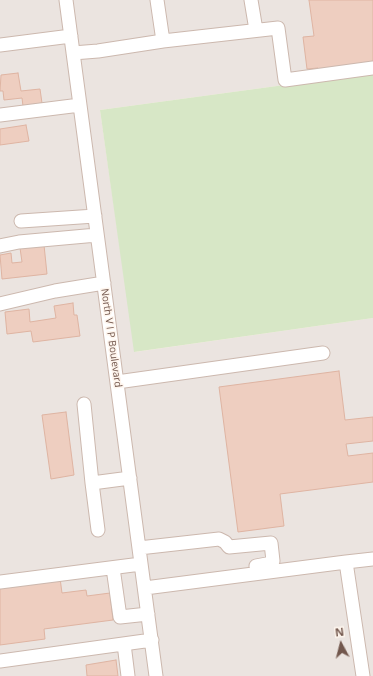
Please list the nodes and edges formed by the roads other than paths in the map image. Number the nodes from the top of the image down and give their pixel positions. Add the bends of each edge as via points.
1 (66, 0) edge
2 (157, 0) edge
3 (251, 0) edge
4 (256, 30) junction
5 (71, 36) junction
6 (163, 41) junction
7 (0, 45) edge
8 (73, 53) junction
9 (373, 68) edge
10 (80, 105) junction
11 (0, 115) edge
12 (95, 216) junction
13 (21, 221) dead end
14 (97, 235) junction
15 (0, 246) edge
16 (104, 283) junction
17 (0, 304) edge
18 (323, 353) dead end
19 (117, 382) junction
20 (84, 404) dead end
21 (130, 478) junction
22 (92, 483) junction
23 (98, 530) dead end
24 (139, 548) junction
25 (373, 559) edge
26 (346, 562) junction
27 (141, 564) junction
28 (113, 568) junction
29 (0, 582) edge
30 (144, 583) junction
31 (148, 614) junction
32 (152, 640) junction
33 (124, 644) junction
34 (0, 661) edge
35 (128, 676) edge
36 (156, 676) edge
37 (363, 676) edge

1 - 5 street, North V I P Boulevard
2 - 6 street
3 - 4 street
4 - 6 street
4 - 9 street via 278,28 284,80
5 - 7 street
5 - 8 street, North V I P Boulevard
6 - 8 street
8 - 10 street, North V I P Boulevard
10 - 11 street
10 - 12 street, North V I P Boulevard
12 - 13 street
12 - 14 street, North V I P Boulevard
14 - 15 street
14 - 16 street, North V I P Boulevard
16 - 17 street via 54,291
16 - 19 street, North V I P Boulevard
18 - 19 street
19 - 21 street, North V I P Boulevard
20 - 22 street
21 - 22 street
21 - 24 street, North V I P Boulevard
22 - 23 street
24 - 27 street, North V I P Boulevard
24 - 30 street via 219,539 229,547 268,543 271,543 272,547 273,561 268,565
25 - 26 street
26 - 30 street
26 - 37 street
27 - 28 street
27 - 30 street, North V I P Boulevard
28 - 29 street
28 - 31 street via 120,617
30 - 31 street, North V I P Boulevard
31 - 32 street, North V I P Boulevard
32 - 33 street
32 - 36 street, North V I P Boulevard
33 - 34 street
33 - 35 street

